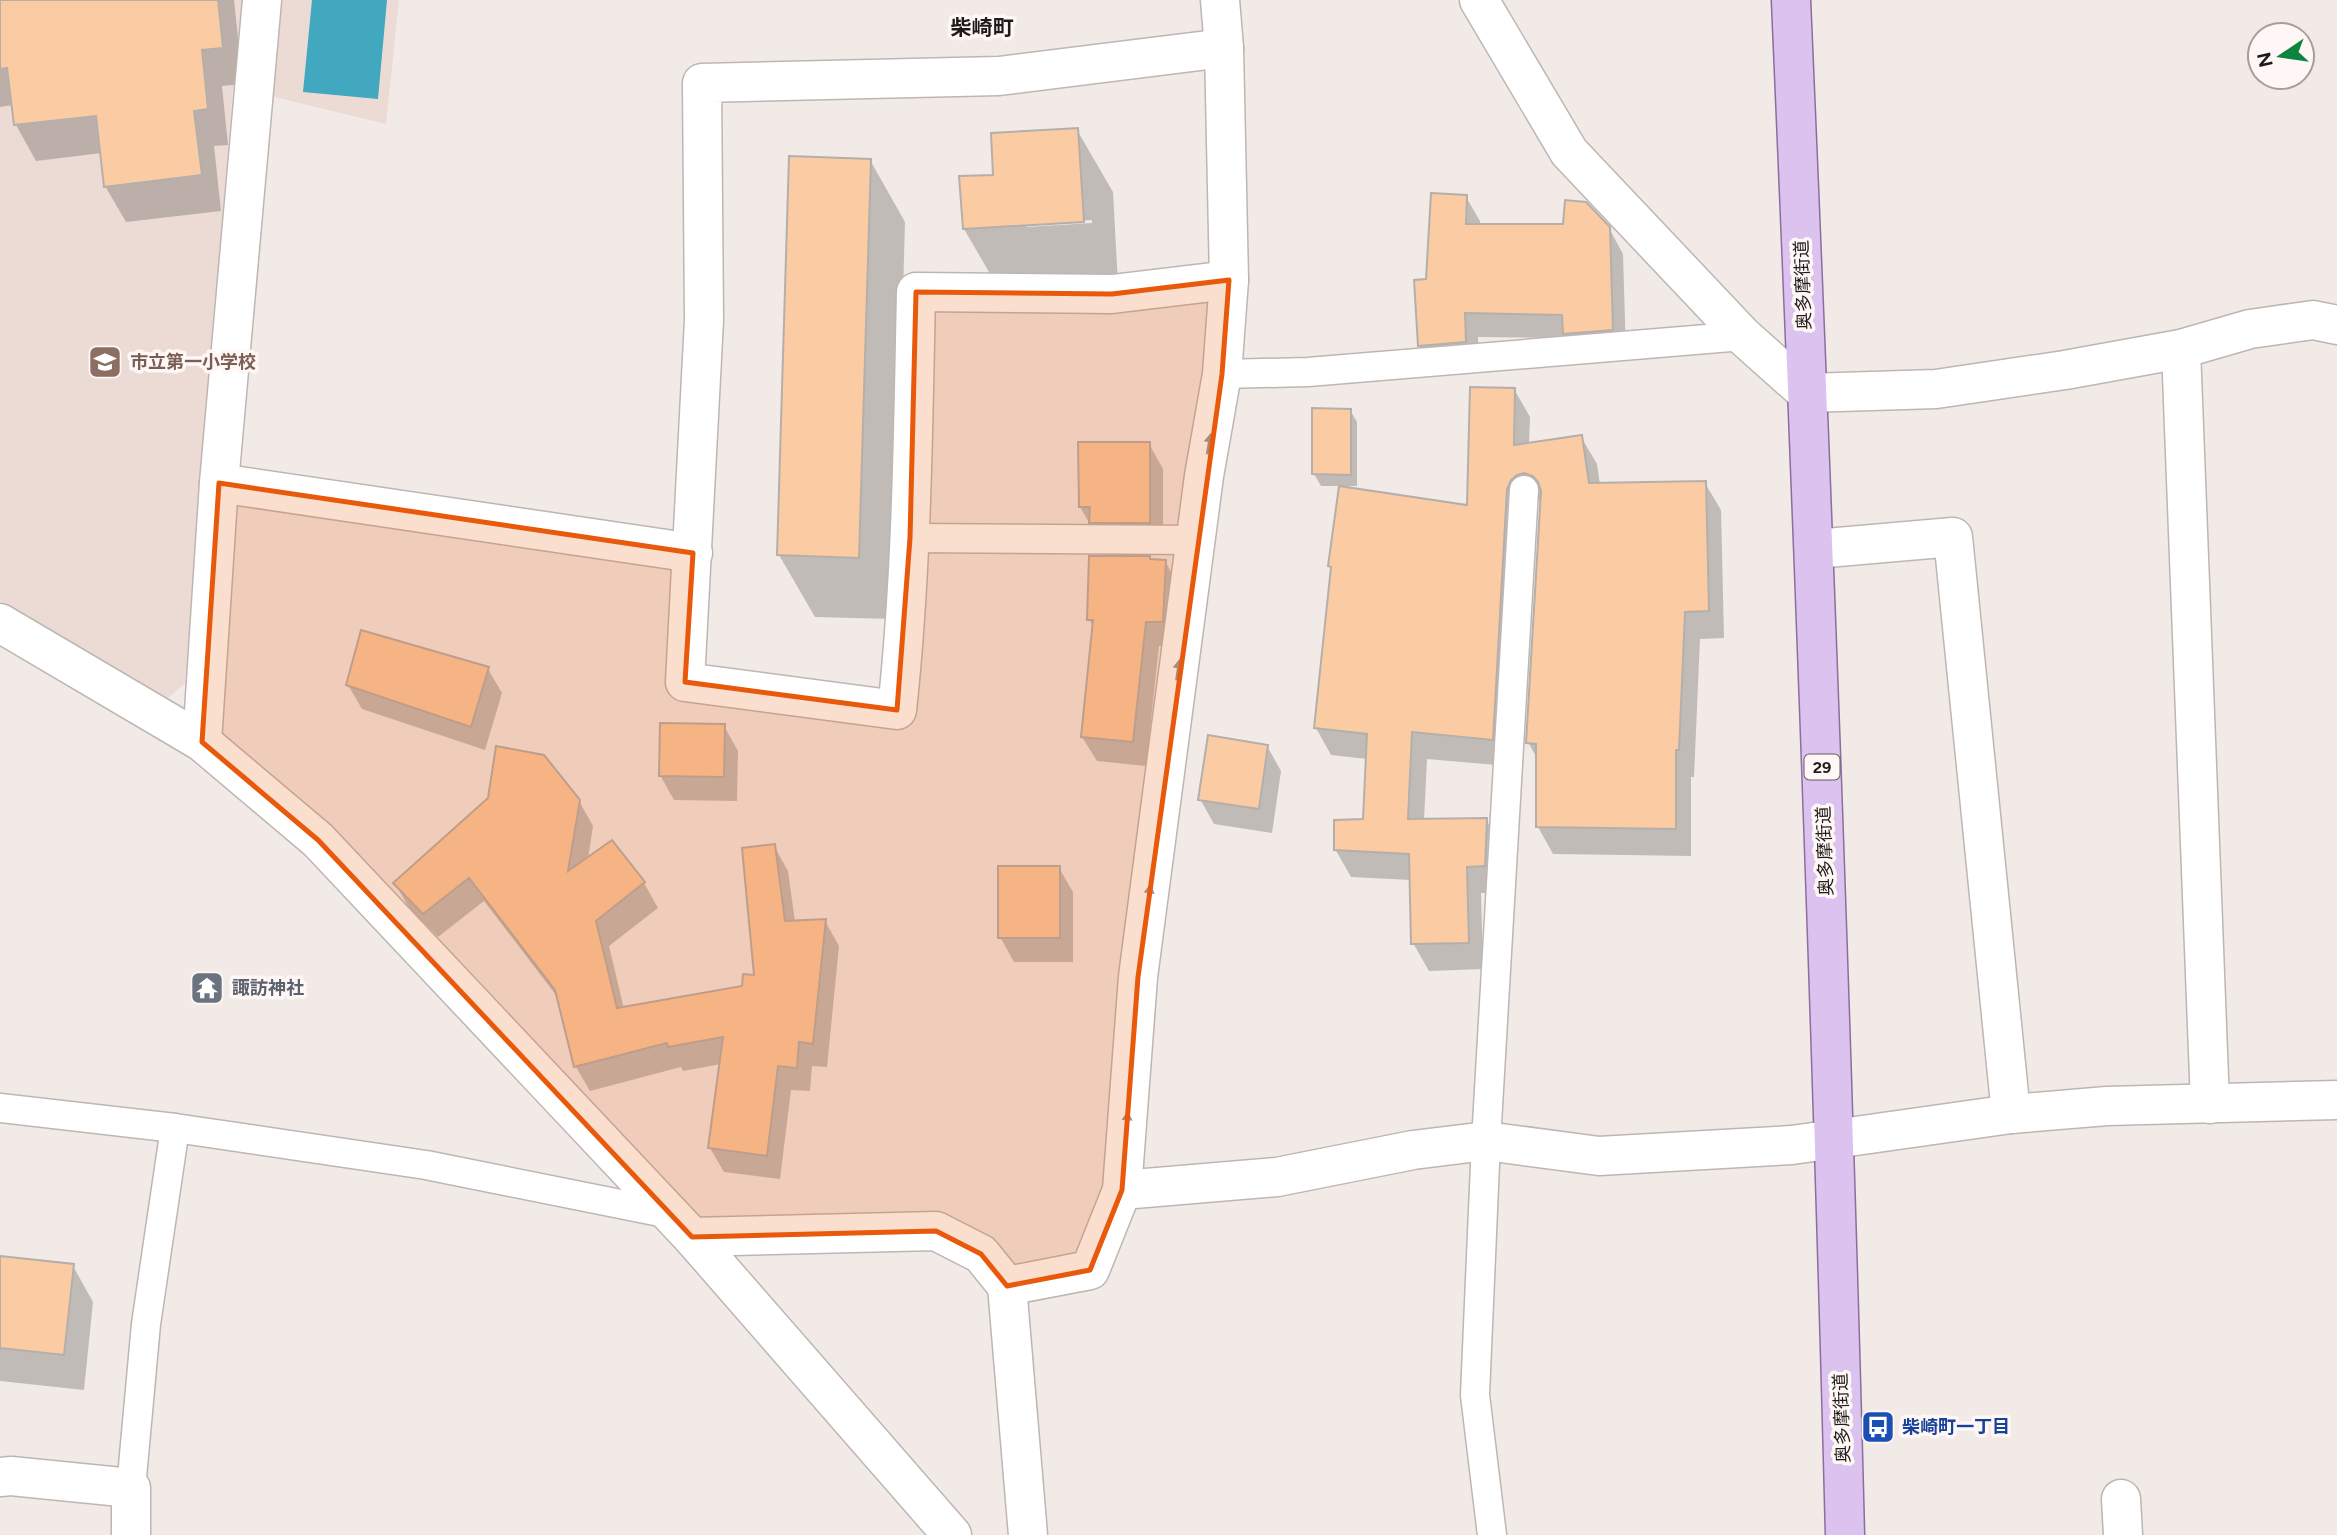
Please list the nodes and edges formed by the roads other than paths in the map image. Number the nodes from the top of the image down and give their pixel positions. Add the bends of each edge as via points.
1 (262, 0) edge
2 (1220, 0) edge
3 (1479, 0) edge
4 (1791, 0) edge
5 (1224, 48) junction
6 (1229, 280) junction
7 (2337, 325) edge
8 (1743, 336) junction
9 (2181, 349) junction
10 (1222, 374) junction
11 (1808, 393) junction
12 (219, 483) junction
13 (1524, 490) dead end
14 (910, 538) junction
15 (1196, 540) junction
16 (1815, 549) junction
17 (692, 553) junction
18 (0, 623) edge
19 (202, 742) junction
20 (2337, 1100) edge
21 (2210, 1104) junction
22 (0, 1108) edge
23 (2011, 1114) junction
24 (175, 1128) junction
25 (1835, 1138) junction
26 (1486, 1141) junction
27 (1122, 1190) junction
28 (681, 1225) junction
29 (1007, 1286) junction
30 (0, 1477) edge
31 (131, 1488) junction
32 (131, 1535) edge
33 (952, 1535) edge
34 (1028, 1535) edge
35 (1492, 1535) edge
36 (1845, 1535) edge

1 - 12 street
2 - 5 street
3 - 8 street via 1569,152
4 - 11 main road, 奥多摩街道 / 29
5 - 6 street
5 - 17 street via 999,76 702,83 704,320
6 - 10 street
6 - 14 street via 1112,294 916,292
7 - 9 street via 2313,320 2275,325
8 - 10 lane via 1308,372
8 - 11 street
9 - 11 street via 1936,388
9 - 21 street
15 -> 10 street
11 - 16 main road, 奥多摩街道 / 29
12 - 17 street
12 - 19 street
13 - 26 lane
14 - 15 lane
14 - 17 street via 897,710 685,682
27 -> 15 street via 1138,976
16 - 23 street via 1952,537
16 - 25 main road, 奥多摩街道 / 29
18 - 19 street
19 - 28 street via 318,840
20 - 21 street
21 - 23 street
22 - 24 lane
23 - 25 street
24 - 28 lane via 426,1165
24 - 31 lane via 146,1324
25 - 26 street via 1792,1145 1599,1156
25 - 36 main road, 奥多摩街道 / 29
26 - 27 street via 1413,1150 1277,1177
26 - 35 lane via 1475,1395
27 - 29 street via 1090,1270
28 - 29 street via 936,1231 981,1254
28 - 33 street
29 - 34 street
30 - 31 street
31 - 32 street

